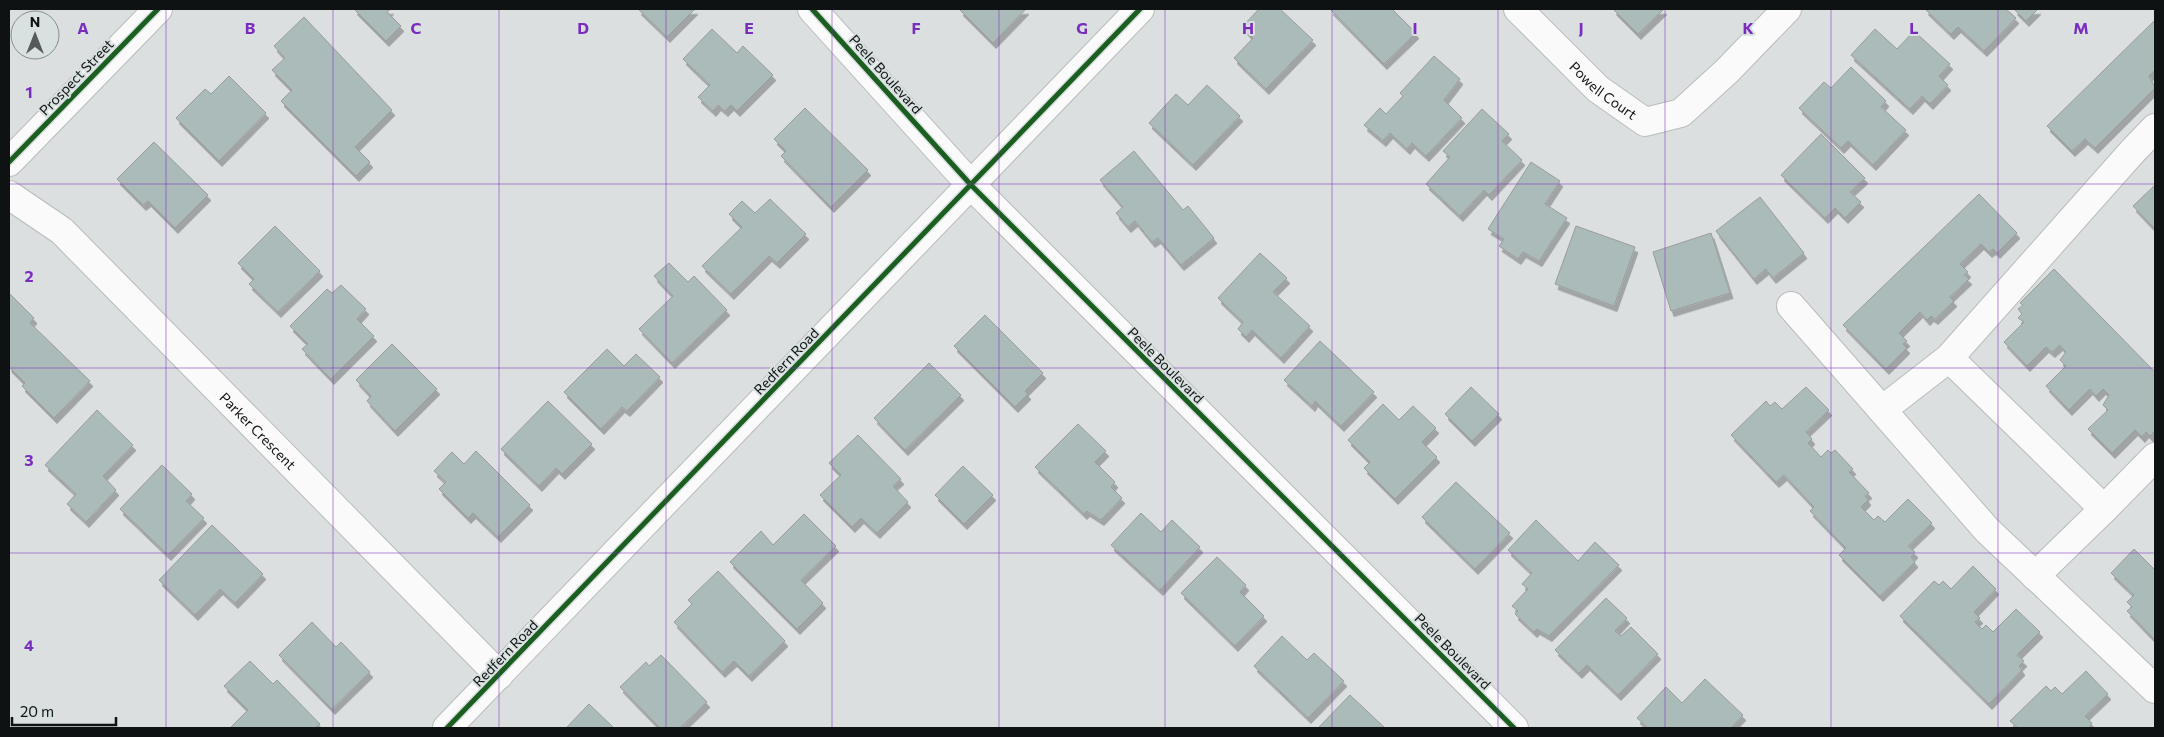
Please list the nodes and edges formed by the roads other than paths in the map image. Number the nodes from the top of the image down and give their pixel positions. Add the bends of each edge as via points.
1 (158, 9) edge
2 (812, 9) edge
3 (1140, 9) edge
4 (1518, 9) edge
5 (1787, 9) edge
6 (2155, 128) edge
7 (9, 162) edge
8 (971, 186) junction
9 (9, 195) edge
10 (1791, 306) dead end
11 (1949, 358) junction
12 (1882, 410) junction
13 (2155, 457) edge
14 (2104, 509) junction
15 (2034, 576) junction
16 (499, 675) junction
17 (2155, 690) edge
18 (447, 728) edge
19 (1514, 728) edge

1 - 7 street, Prospect Street
2 - 8 street, Peele Boulevard
3 - 8 street, Redfern Road
4 - 5 street, Powell Court via 1598,89 1645,122 1681,113
6 - 11 street
8 - 16 street, Redfern Road
8 - 19 street, Peele Boulevard
9 - 16 street, Parker Crescent via 62,231
10 - 12 street
11 - 12 street
11 - 14 street
12 - 15 street via 1987,530
13 - 14 street
14 - 15 street
15 - 17 street
16 - 18 street, Redfern Road

